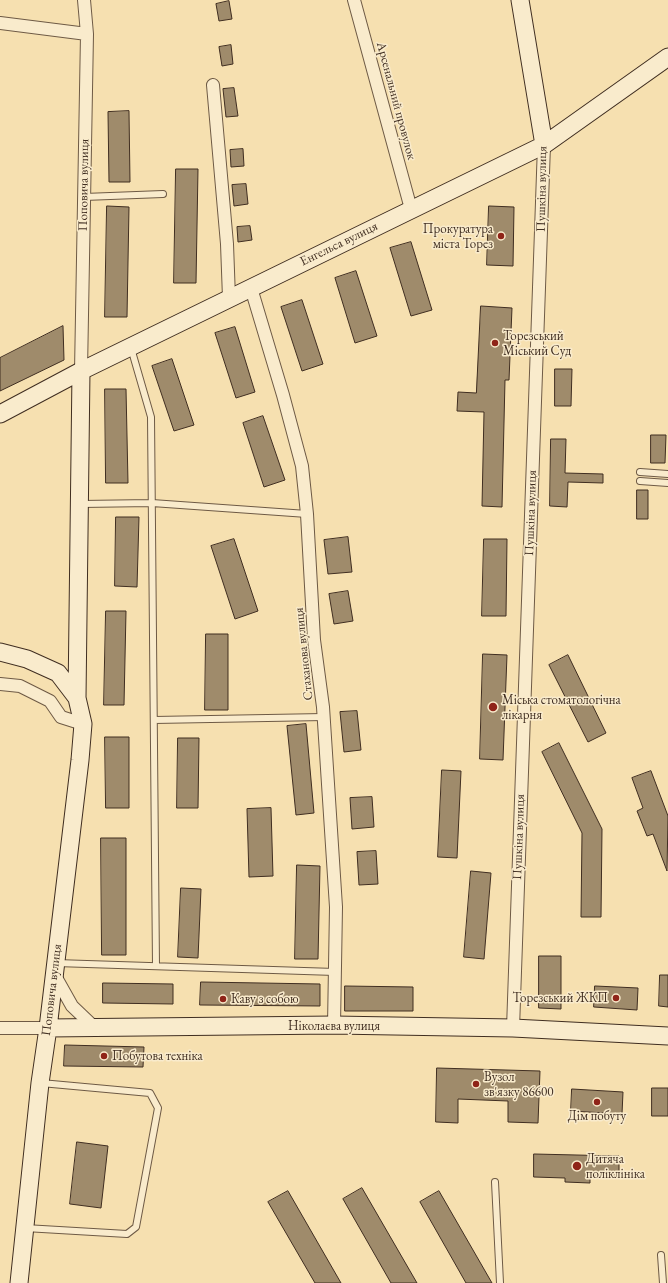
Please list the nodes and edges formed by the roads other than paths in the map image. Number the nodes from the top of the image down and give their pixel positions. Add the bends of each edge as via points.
1 (84, 0) edge
2 (354, 0) edge
3 (520, 0) edge
4 (0, 23) edge
5 (86, 34) junction
6 (668, 57) edge
7 (214, 85) dead end
8 (544, 145) junction
9 (163, 194) dead end
10 (84, 197) junction
11 (411, 209) junction
12 (251, 288) junction
13 (229, 298) junction
14 (131, 347) junction
15 (81, 371) junction
16 (0, 414) edge
17 (640, 472) dead end
18 (668, 474) edge
19 (640, 481) dead end
20 (668, 483) edge
21 (152, 503) junction
22 (80, 504) junction
23 (307, 514) junction
24 (0, 652) edge
25 (0, 684) edge
26 (77, 698) junction
27 (324, 717) junction
28 (154, 720) junction
29 (83, 724) junction
30 (156, 966) junction
31 (54, 968) junction
32 (335, 972) junction
33 (334, 1025) junction
34 (94, 1027) junction
35 (0, 1028) edge
36 (48, 1028) junction
37 (513, 1028) junction
38 (668, 1036) edge
39 (40, 1083) junction
40 (495, 1182) dead end
41 (24, 1228) junction
42 (661, 1255) dead end
43 (19, 1283) edge
44 (500, 1283) edge
45 (663, 1283) edge

1 - 5 street, Поповича вулиця
2 - 11 street, Арсенальний провулок
3 - 8 street, Пушкіна вулиця
4 - 5 street
5 - 10 street, Поповича вулиця
6 - 8 street, Енгельса вулиця
7 - 13 street
8 - 11 street, Енгельса вулиця
8 - 37 street, Пушкіна вулиця
9 - 10 lane
10 - 15 street, Поповича вулиця
11 - 12 street, Енгельса вулиця
12 - 13 street, Енгельса вулиця
12 - 23 street, Стаханова вулиця via 302,466
13 - 14 street, Енгельса вулиця
14 - 15 street, Енгельса вулиця
14 - 21 lane via 151,416
15 - 16 street, Енгельса вулиця
15 - 22 street
17 - 18 lane
19 - 20 lane
21 - 22 lane
21 - 23 lane
21 - 28 lane
22 - 26 street
23 - 27 street, Стаханова вулиця via 314,640
24 - 26 street via 26,659 58,673
25 - 29 street via 20,686 50,701 61,717
26 - 29 street, Поповича вулиця
27 - 28 lane
27 - 32 street, Стаханова вулиця via 336,907
28 - 30 lane
29 - 31 street, Поповича вулиця
30 - 31 lane
30 - 32 lane
31 - 34 street via 72,1006
31 - 36 street, Поповича вулиця
32 - 33 street, Стаханова вулиця
33 - 34 street, Ніколаєва вулиця
33 - 37 street, Ніколаєва вулиця
34 - 36 street, Ніколаєва вулиця
35 - 36 street, Ніколаєва вулиця
36 - 39 street, Поповича вулиця
37 - 38 street, Ніколаєва вулиця
39 - 41 street, Поповича вулиця
39 - 41 lane via 150,1093 158,1108 136,1227 127,1234
40 - 44 lane
41 - 43 street, Поповича вулиця
42 - 45 lane

